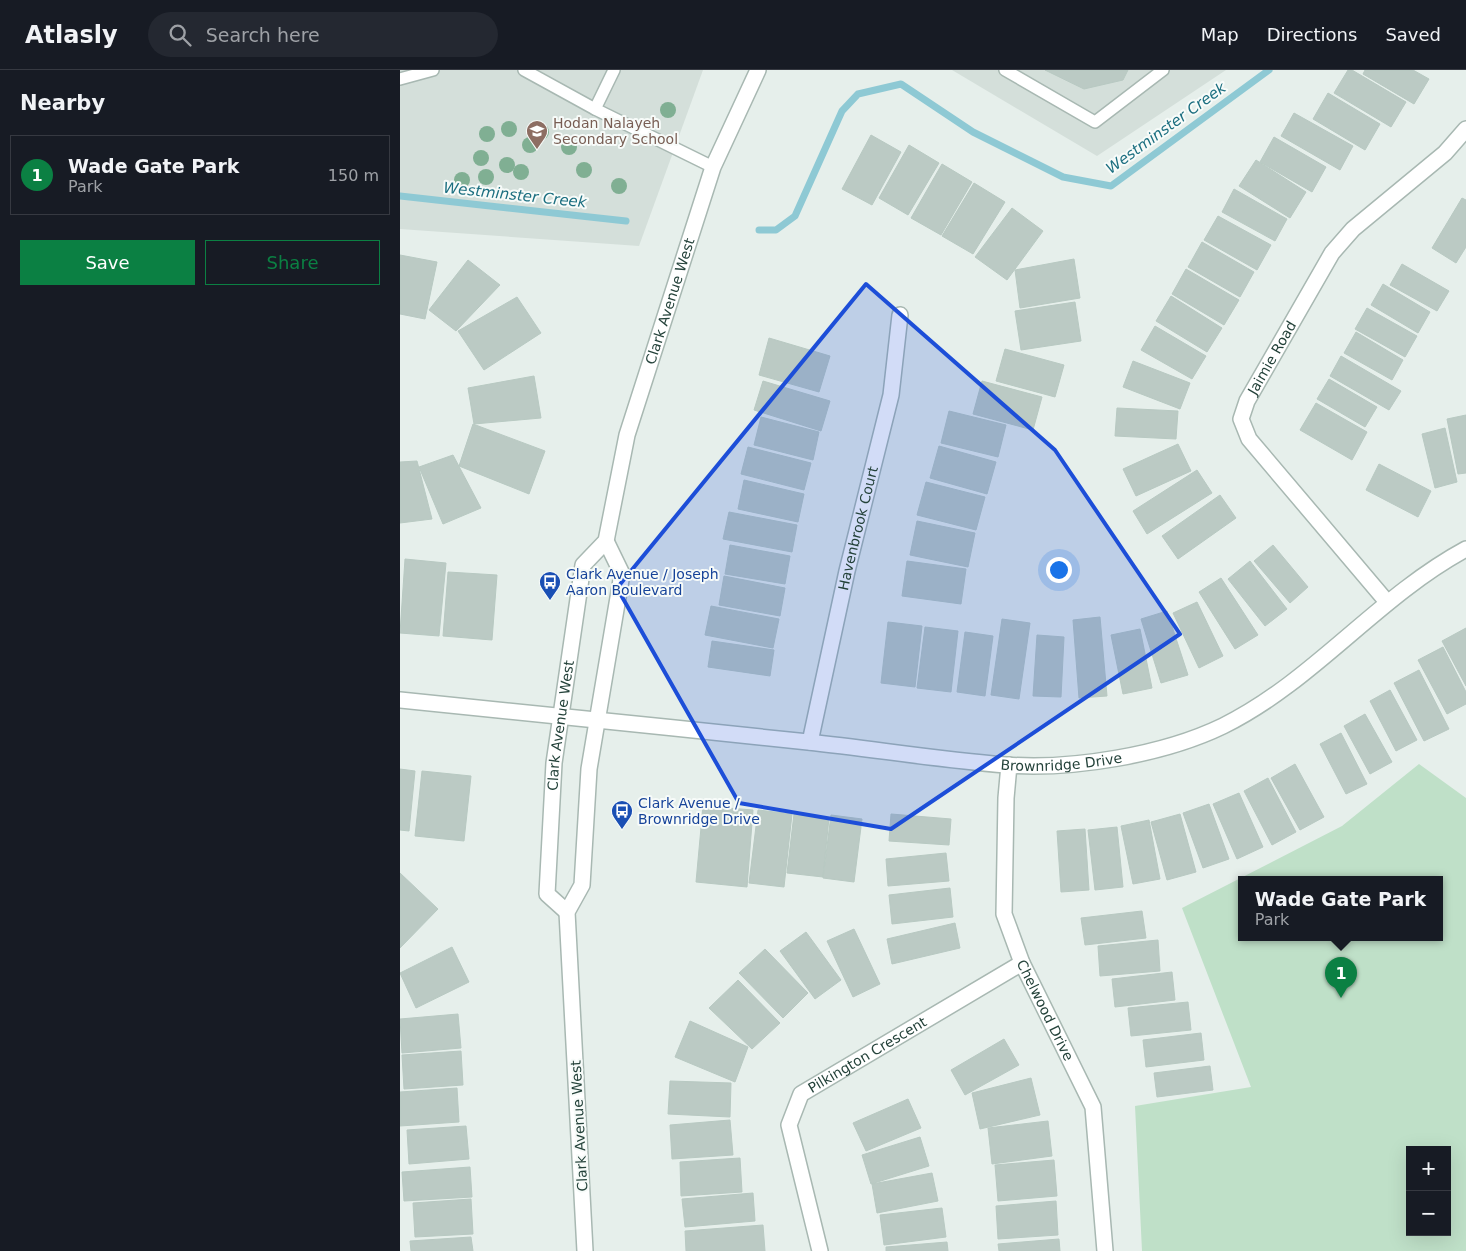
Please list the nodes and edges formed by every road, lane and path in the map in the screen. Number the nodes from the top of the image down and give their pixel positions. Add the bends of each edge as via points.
1 (433, 70) edge
2 (524, 70) edge
3 (614, 70) edge
4 (758, 70) edge
5 (1005, 70) edge
6 (1163, 70) edge
7 (400, 78) edge
8 (595, 108) junction
9 (1466, 128) edge
10 (713, 167) junction
11 (900, 315) dead end
12 (606, 541) junction
13 (1466, 548) edge
14 (1387, 602) junction
15 (400, 700) edge
16 (560, 716) junction
17 (596, 720) junction
18 (810, 742) junction
19 (1009, 765) junction
20 (567, 912) junction
21 (1022, 963) junction
22 (585, 1251) edge
23 (820, 1251) edge
24 (1105, 1251) edge

1 - 7 lane
2 - 8 lane
3 - 8 lane
4 - 10 street, Clark Avenue West
5 - 6 lane via 1094,122
8 - 10 lane
9 - 14 street, Jaimie Road via 1445,153 1353,229 1332,253 1247,401 1241,419 1249,439
10 - 12 street, Clark Avenue West via 627,435
11 - 18 street, Havenbrook Court via 891,395 847,571
12 - 16 street, Clark Avenue West via 584,565
12 - 17 street via 622,574
13 - 14 street, Brownridge Drive
14 - 19 street, Brownridge Drive via 1278,694 1222,726 1160,751 1081,763
15 - 16 street, Brownridge Drive
16 - 17 street, Brownridge Drive
16 - 20 street, Clark Avenue West via 554,763 547,894
17 - 18 street, Brownridge Drive
17 - 20 street via 588,780 582,884
18 - 19 street, Brownridge Drive
19 - 21 street, Chelwood Drive via 1004,914
20 - 22 street, Clark Avenue West
21 - 23 street, Pilkington Crescent via 801,1094 790,1125
21 - 24 street, Chelwood Drive via 1093,1107

